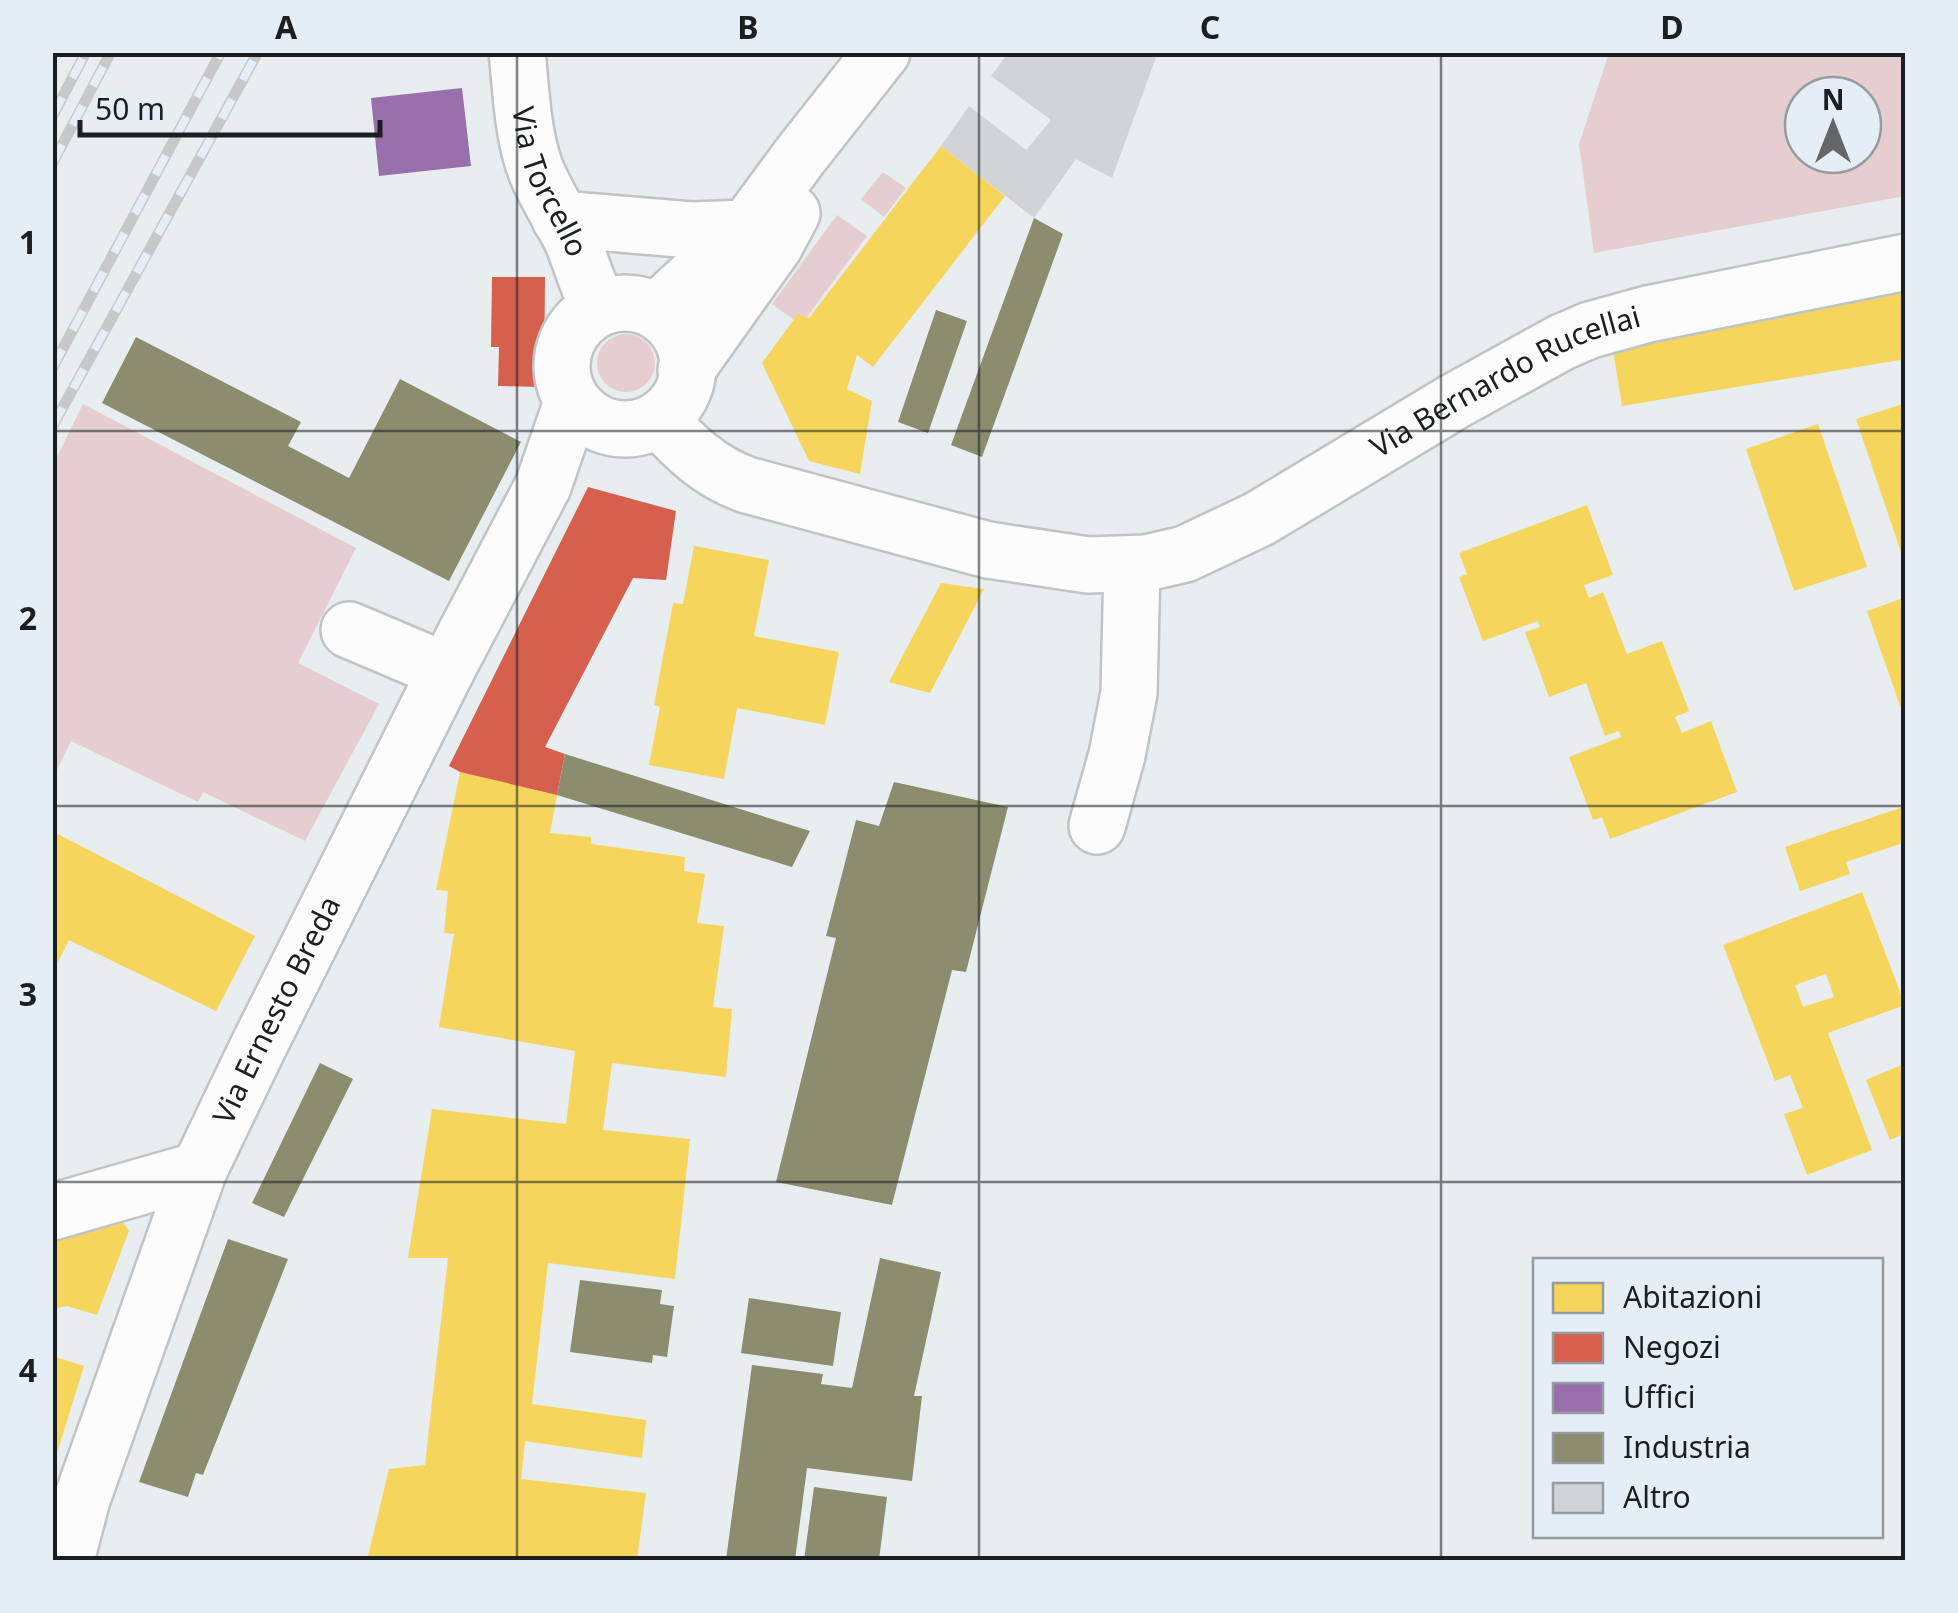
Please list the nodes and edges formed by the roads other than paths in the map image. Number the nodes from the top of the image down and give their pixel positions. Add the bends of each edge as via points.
1 (517, 52) edge
2 (882, 52) edge
3 (800, 156) junction
4 (560, 218) junction
5 (747, 228) junction
6 (1906, 262) edge
7 (600, 306) junction
8 (658, 310) junction
9 (686, 370) junction
10 (572, 402) junction
11 (639, 424) junction
12 (543, 486) junction
13 (1132, 565) junction
14 (350, 630) dead end
15 (446, 671) junction
16 (1097, 826) dead end
17 (199, 1170) junction
18 (52, 1212) edge
19 (66, 1560) edge

1 - 4 street, Via Torcello via 534,162
2 - 3 street
3 - 5 street
3 - 9 street, Via Ernesto Breda via 798,196 784,231
4 - 5 street
4 - 7 street, Via Torcello
5 - 8 street
6 - 13 street, Via Bernardo Rucellai via 1590,330 1225,536 1185,554
7 - 8 street via 627,301
7 - 10 street, Via Ernesto Breda via 566,346
8 - 9 street via 677,334
9 - 11 street, Via Ernesto Breda via 672,409
10 - 11 street via 593,422
10 - 12 street, Via Ernesto Breda
11 - 12 street, Via Ernesto Breda
11 - 13 street, Via Bernardo Rucellai via 747,485 988,550 1073,564
12 - 15 street, Via Ernesto Breda
13 - 16 street via 1129,692
14 - 15 street
15 - 17 street, Via Ernesto Breda
17 - 18 street
17 - 19 street, Via Ernesto Breda

